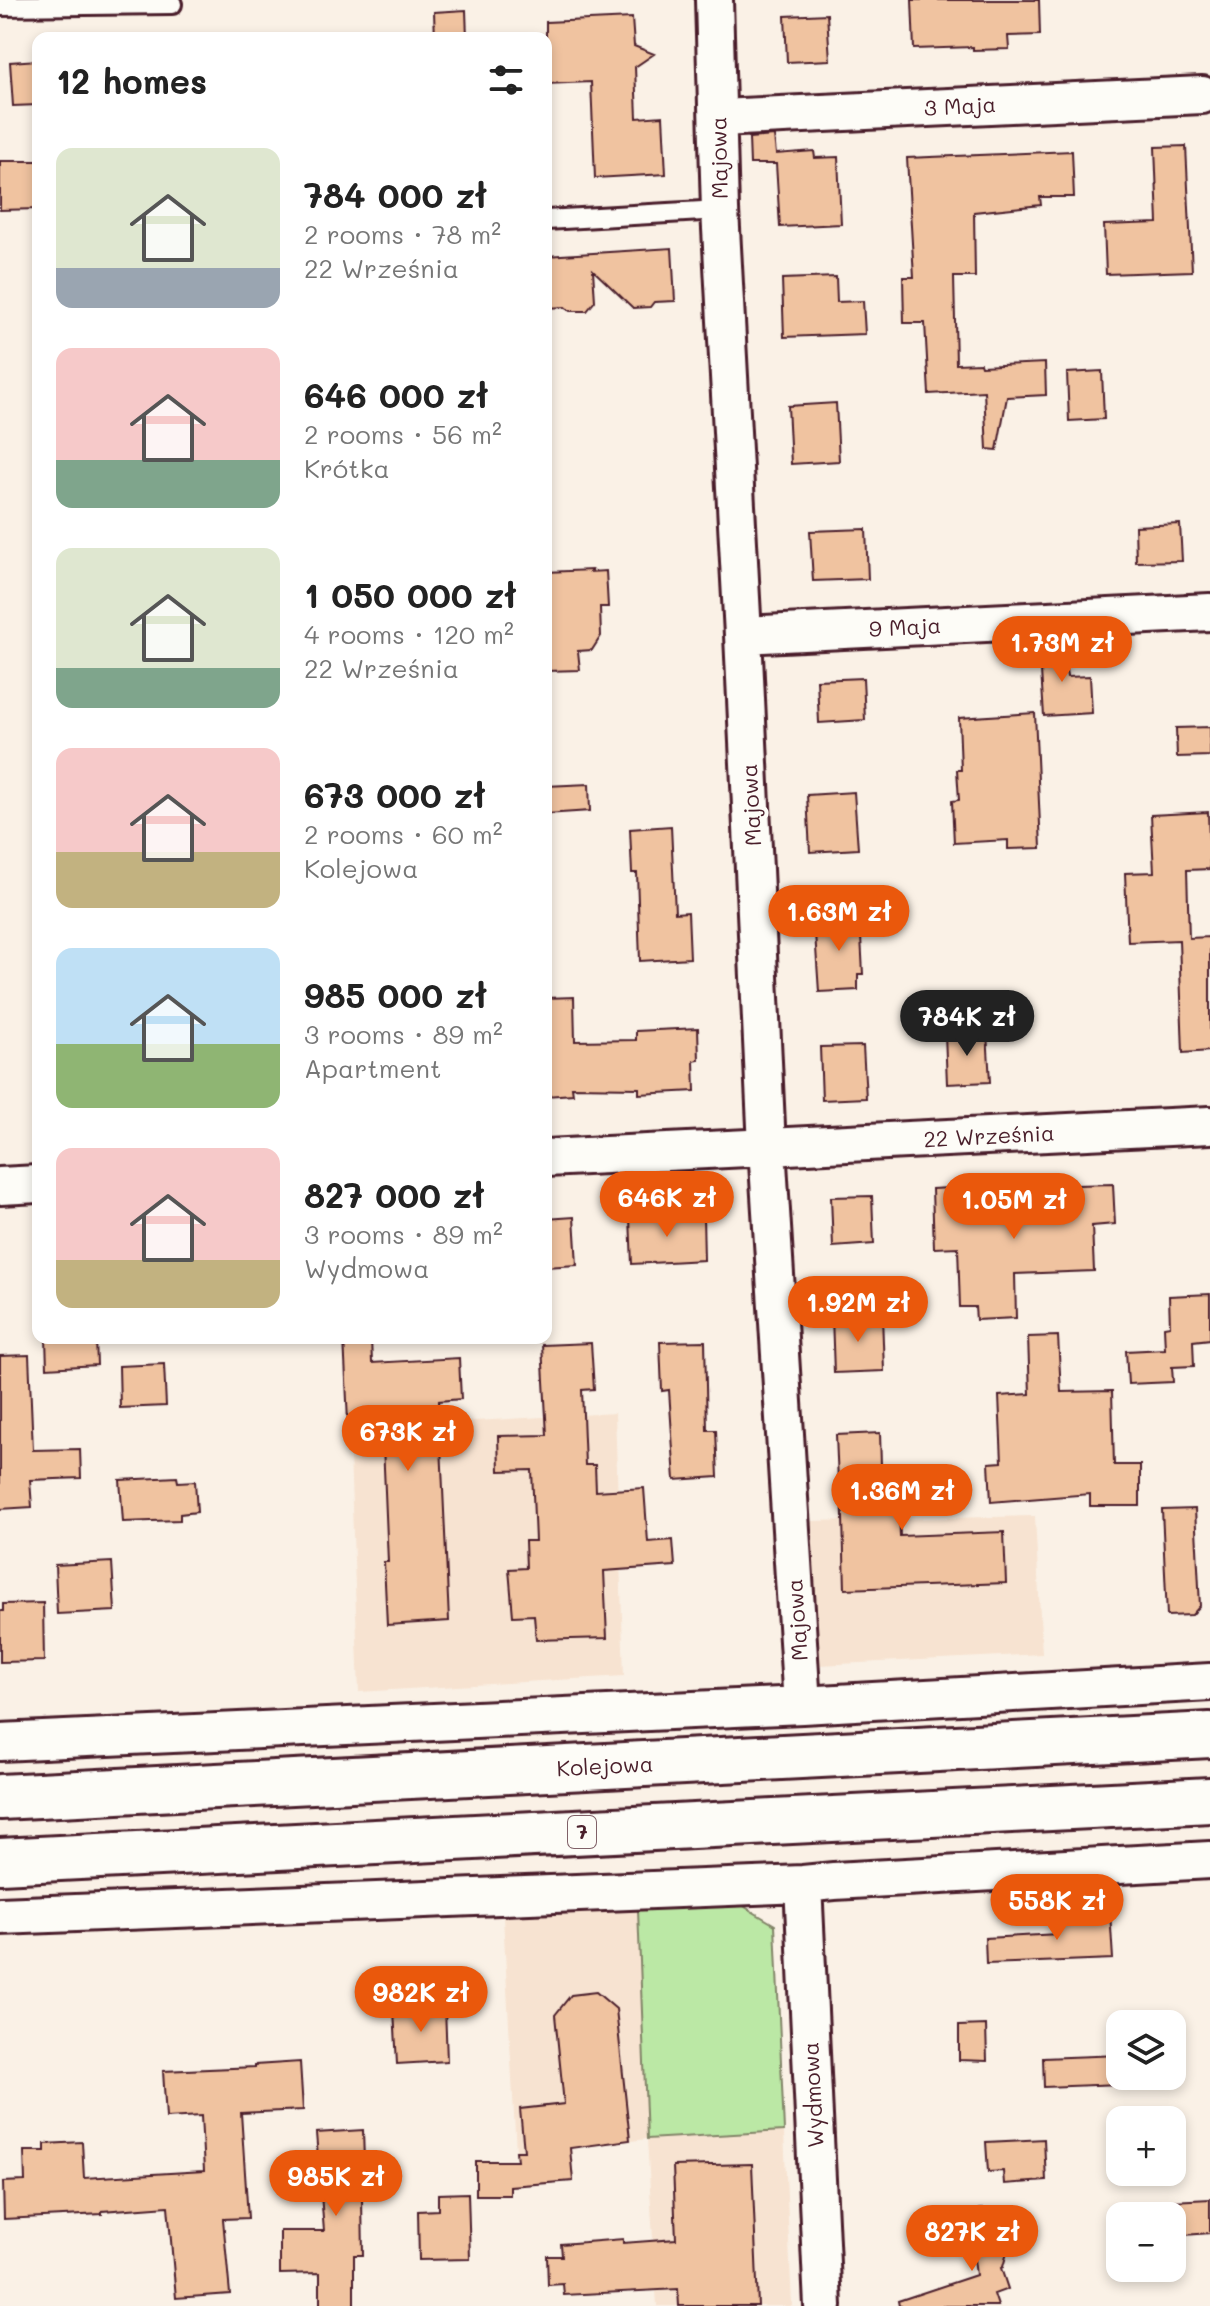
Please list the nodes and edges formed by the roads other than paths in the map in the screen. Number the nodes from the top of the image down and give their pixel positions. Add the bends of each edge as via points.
1 (714, 0) edge
2 (172, 4) dead end
3 (0, 6) edge
4 (1202, 95) dead end
5 (719, 118) junction
6 (720, 210) junction
7 (552, 220) edge
8 (1210, 612) edge
9 (743, 635) junction
10 (1210, 1125) edge
11 (767, 1147) junction
12 (552, 1158) edge
13 (32, 1184) edge
14 (0, 1186) edge
15 (1210, 1682) edge
16 (802, 1705) junction
17 (1210, 1735) edge
18 (0, 1742) edge
19 (0, 1797) edge
20 (1210, 1800) edge
21 (1210, 1860) edge
22 (0, 1861) edge
23 (803, 1884) junction
24 (0, 1916) edge
25 (823, 2306) edge

1 - 5 street, Majowa
2 - 3 lane
4 - 5 street, 3 Maja
5 - 6 street, Majowa
6 - 7 lane
6 - 9 street, Majowa
8 - 9 street, 9 Maja
9 - 11 street, Majowa
10 - 11 street, 22 Września
11 - 12 street, 22 Września
11 - 16 street, Majowa
13 - 14 street
15 - 16 street
16 - 18 street
17 - 19 highway, Kolejowa
20 - 22 highway, 7
21 - 23 street
23 - 24 street
23 - 25 street, Wydmowa

